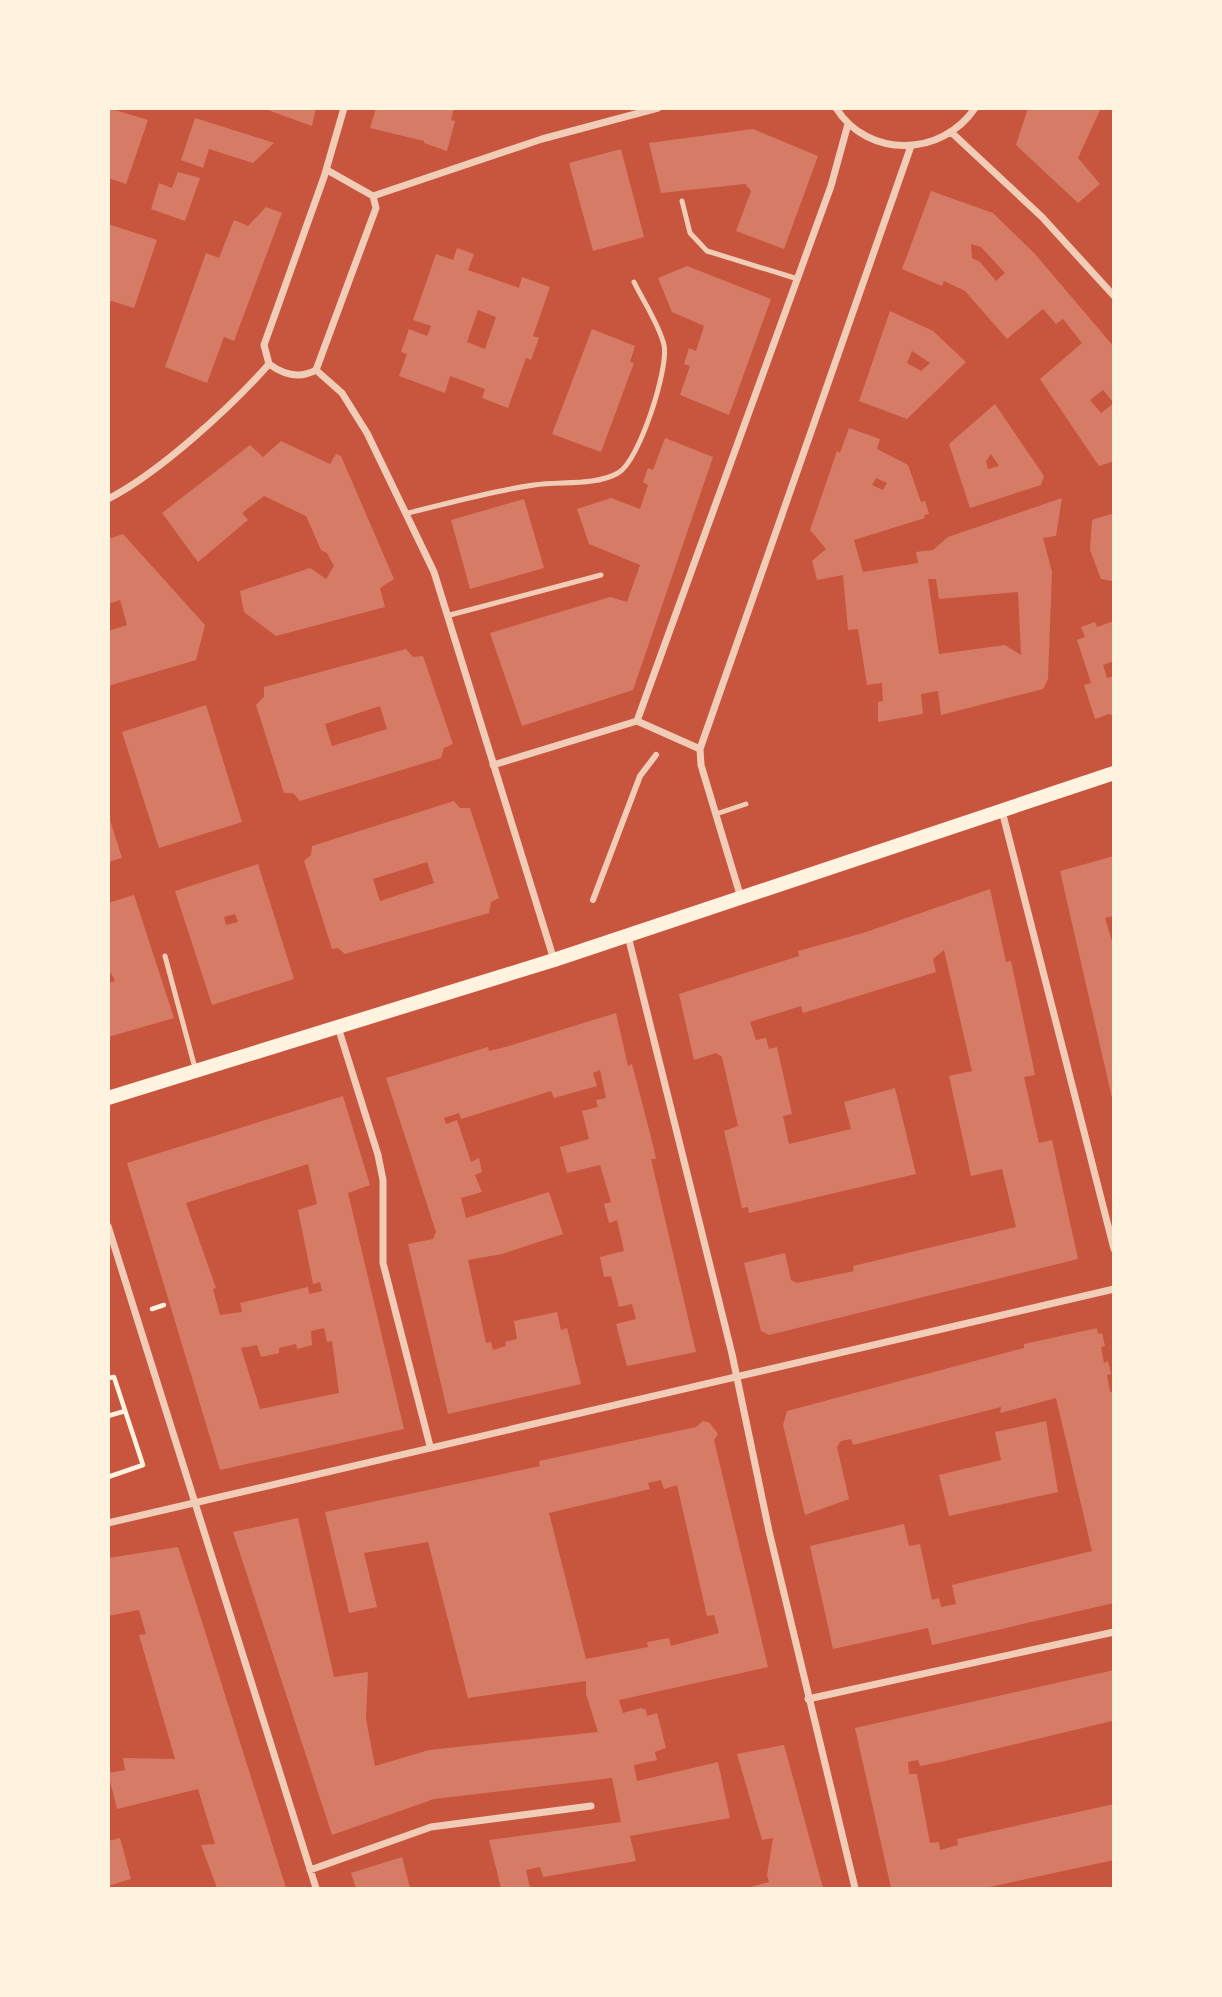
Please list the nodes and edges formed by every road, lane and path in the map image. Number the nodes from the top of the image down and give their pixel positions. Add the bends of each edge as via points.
1 (344, 108) edge
2 (658, 108) edge
3 (836, 108) edge
4 (975, 108) edge
5 (848, 124) junction
6 (951, 132) junction
7 (911, 146) junction
8 (325, 173) junction
9 (373, 196) junction
10 (682, 201) dead end
11 (798, 279) junction
12 (634, 282) dead end
13 (1114, 296) edge
14 (270, 364) junction
15 (316, 370) junction
16 (108, 499) edge
17 (408, 513) junction
18 (601, 576) dead end
19 (450, 615) junction
20 (637, 721) junction
21 (700, 749) junction
22 (656, 755) dead end
23 (493, 765) junction
24 (1114, 773) edge
25 (746, 804) dead end
26 (1002, 811) junction
27 (716, 814) junction
28 (741, 899) junction
29 (593, 900) dead end
30 (628, 936) junction
31 (165, 956) dead end
32 (554, 960) junction
33 (338, 1027) junction
34 (195, 1071) junction
35 (108, 1098) edge
36 (108, 1226) edge
37 (1114, 1249) edge
38 (1114, 1289) edge
39 (737, 1376) junction
40 (108, 1378) edge
41 (125, 1411) junction
42 (108, 1416) edge
43 (430, 1447) junction
44 (108, 1476) edge
45 (195, 1503) junction
46 (108, 1523) edge
47 (1114, 1632) edge
48 (808, 1699) junction
49 (591, 1807) dead end
50 (310, 1870) junction
51 (316, 1888) edge
52 (855, 1888) edge

1 - 8 street
2 - 9 street via 542,139
3 - 5 street
4 - 6 street
5 - 7 street via 872,139
5 - 11 street
6 - 7 street
6 - 13 street via 1042,217
7 - 21 street
8 - 9 street
8 - 14 street via 264,345
9 - 15 street via 375,214
10 - 11 lane via 690,233 707,251
11 - 20 street
12 - 17 lane via 658,331 664,356 636,450 626,467 611,476 522,487
14 - 15 street via 290,374
14 - 16 street via 202,428
15 - 17 street via 348,401
17 - 19 street
18 - 19 lane
19 - 23 street
20 - 21 street
20 - 23 street
21 - 27 street
22 - 29 street via 640,776
23 - 32 street
24 - 26 main road
25 - 27 lane
26 - 28 main road
26 - 37 street
27 - 28 street
28 - 30 main road
30 - 32 main road
30 - 39 street
31 - 34 lane
32 - 33 main road
33 - 34 main road
33 - 43 street via 378,1155 383,1180 383,1264
34 - 35 main road
36 - 45 street
38 - 39 street
39 - 43 street
39 - 48 street
40 - 41 path via 114,1377
41 - 42 path
41 - 44 path via 143,1465
43 - 45 street
45 - 46 street
45 - 50 street
47 - 48 street
48 - 52 street
49 - 50 street via 431,1827
50 - 51 street

